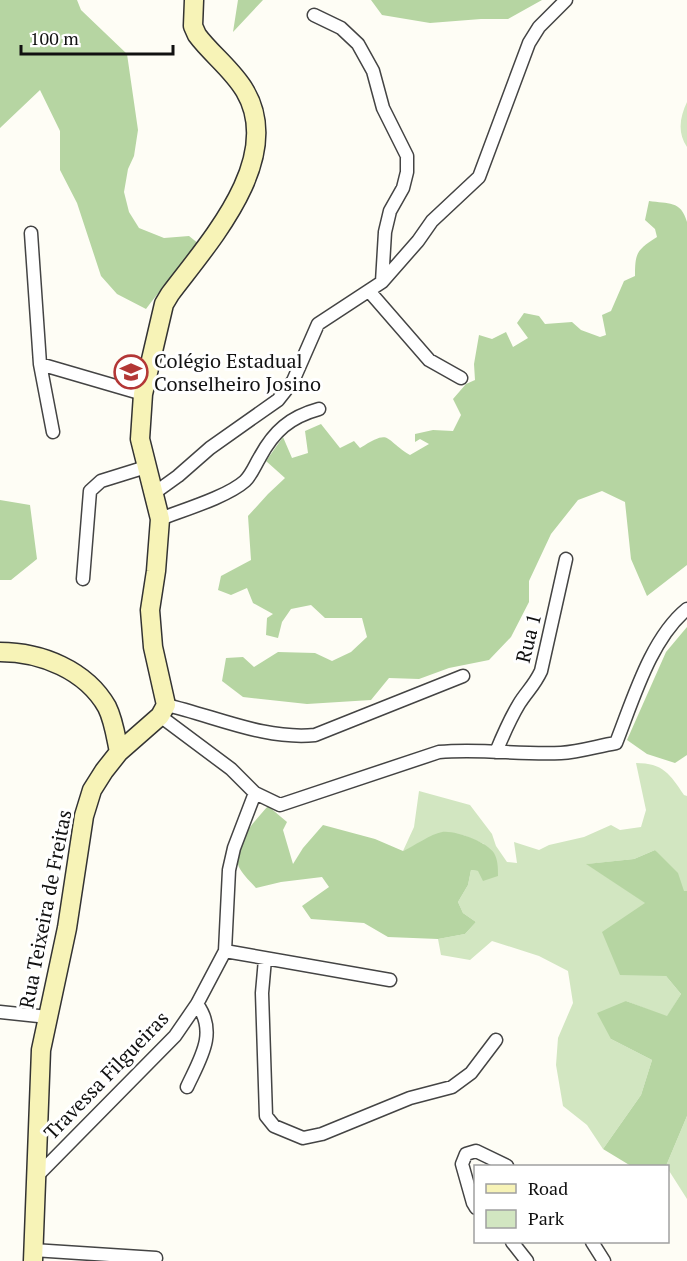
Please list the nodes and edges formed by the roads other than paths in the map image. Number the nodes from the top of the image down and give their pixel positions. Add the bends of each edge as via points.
1 (194, 0) edge
2 (566, 0) edge
3 (314, 15) dead end
4 (30, 233) dead end
5 (382, 282) junction
6 (369, 291) junction
7 (40, 364) junction
8 (461, 378) dead end
9 (143, 394) junction
10 (319, 409) dead end
11 (53, 432) dead end
12 (146, 467) junction
13 (153, 494) junction
14 (160, 519) junction
15 (566, 560) dead end
16 (83, 579) dead end
17 (687, 609) edge
18 (0, 652) edge
19 (463, 676) dead end
20 (163, 711) junction
21 (119, 752) junction
22 (496, 752) junction
23 (255, 792) junction
24 (225, 951) junction
25 (265, 959) junction
26 (390, 980) dead end
27 (197, 1004) junction
28 (0, 1012) edge
29 (48, 1017) junction
30 (496, 1040) dead end
31 (187, 1087) dead end
32 (503, 1165) edge
33 (36, 1176) junction
34 (474, 1206) edge
35 (513, 1243) edge
36 (593, 1243) edge
37 (33, 1255) edge
38 (156, 1258) dead end
39 (527, 1261) edge
40 (604, 1261) edge

1 - 9 street via 193,26 197,35 251,102 257,131 255,154 234,206 164,304
2 - 5 street via 529,43 479,177 432,221
3 - 5 street via 341,28 358,44 406,156 404,188 390,211 385,232
4 - 7 street
5 - 6 street
6 - 8 street via 421,352
6 - 13 street via 318,324 293,381 278,400
7 - 9 street
7 - 11 street
9 - 12 street via 140,439
10 - 14 street via 274,433 250,474 237,487
12 - 13 street
12 - 16 street via 101,481 90,492
13 - 14 street
14 - 20 street via 150,610
15 - 22 street, Rua 1 via 541,671
17 - 22 street via 659,642 616,743 564,753
18 - 21 street via 38,656 88,684 108,710
19 - 20 street via 315,735 268,733
20 - 21 street, Rua Teixeira de Freitas
20 - 23 street
21 - 29 street, Rua Teixeira de Freitas via 92,790 84,816 68,928
22 - 23 street via 439,752 280,805
23 - 24 street, Travessa Filgueiras via 229,870
24 - 25 street
24 - 27 street, Travessa Filgueiras
25 - 26 street
25 - 30 street via 262,993 266,1116 274,1126 303,1138 410,1098 452,1088 471,1073
27 - 31 street via 206,1020 207,1037
27 - 33 street, Travessa Filgueiras via 175,1036
28 - 29 street
29 - 33 street, Rua Teixeira de Freitas via 41,1050
32 - 34 street via 476,1151 466,1154 462,1164
33 - 37 street, Rua Teixeira de Freitas
35 - 39 street
36 - 40 street
37 - 38 street

